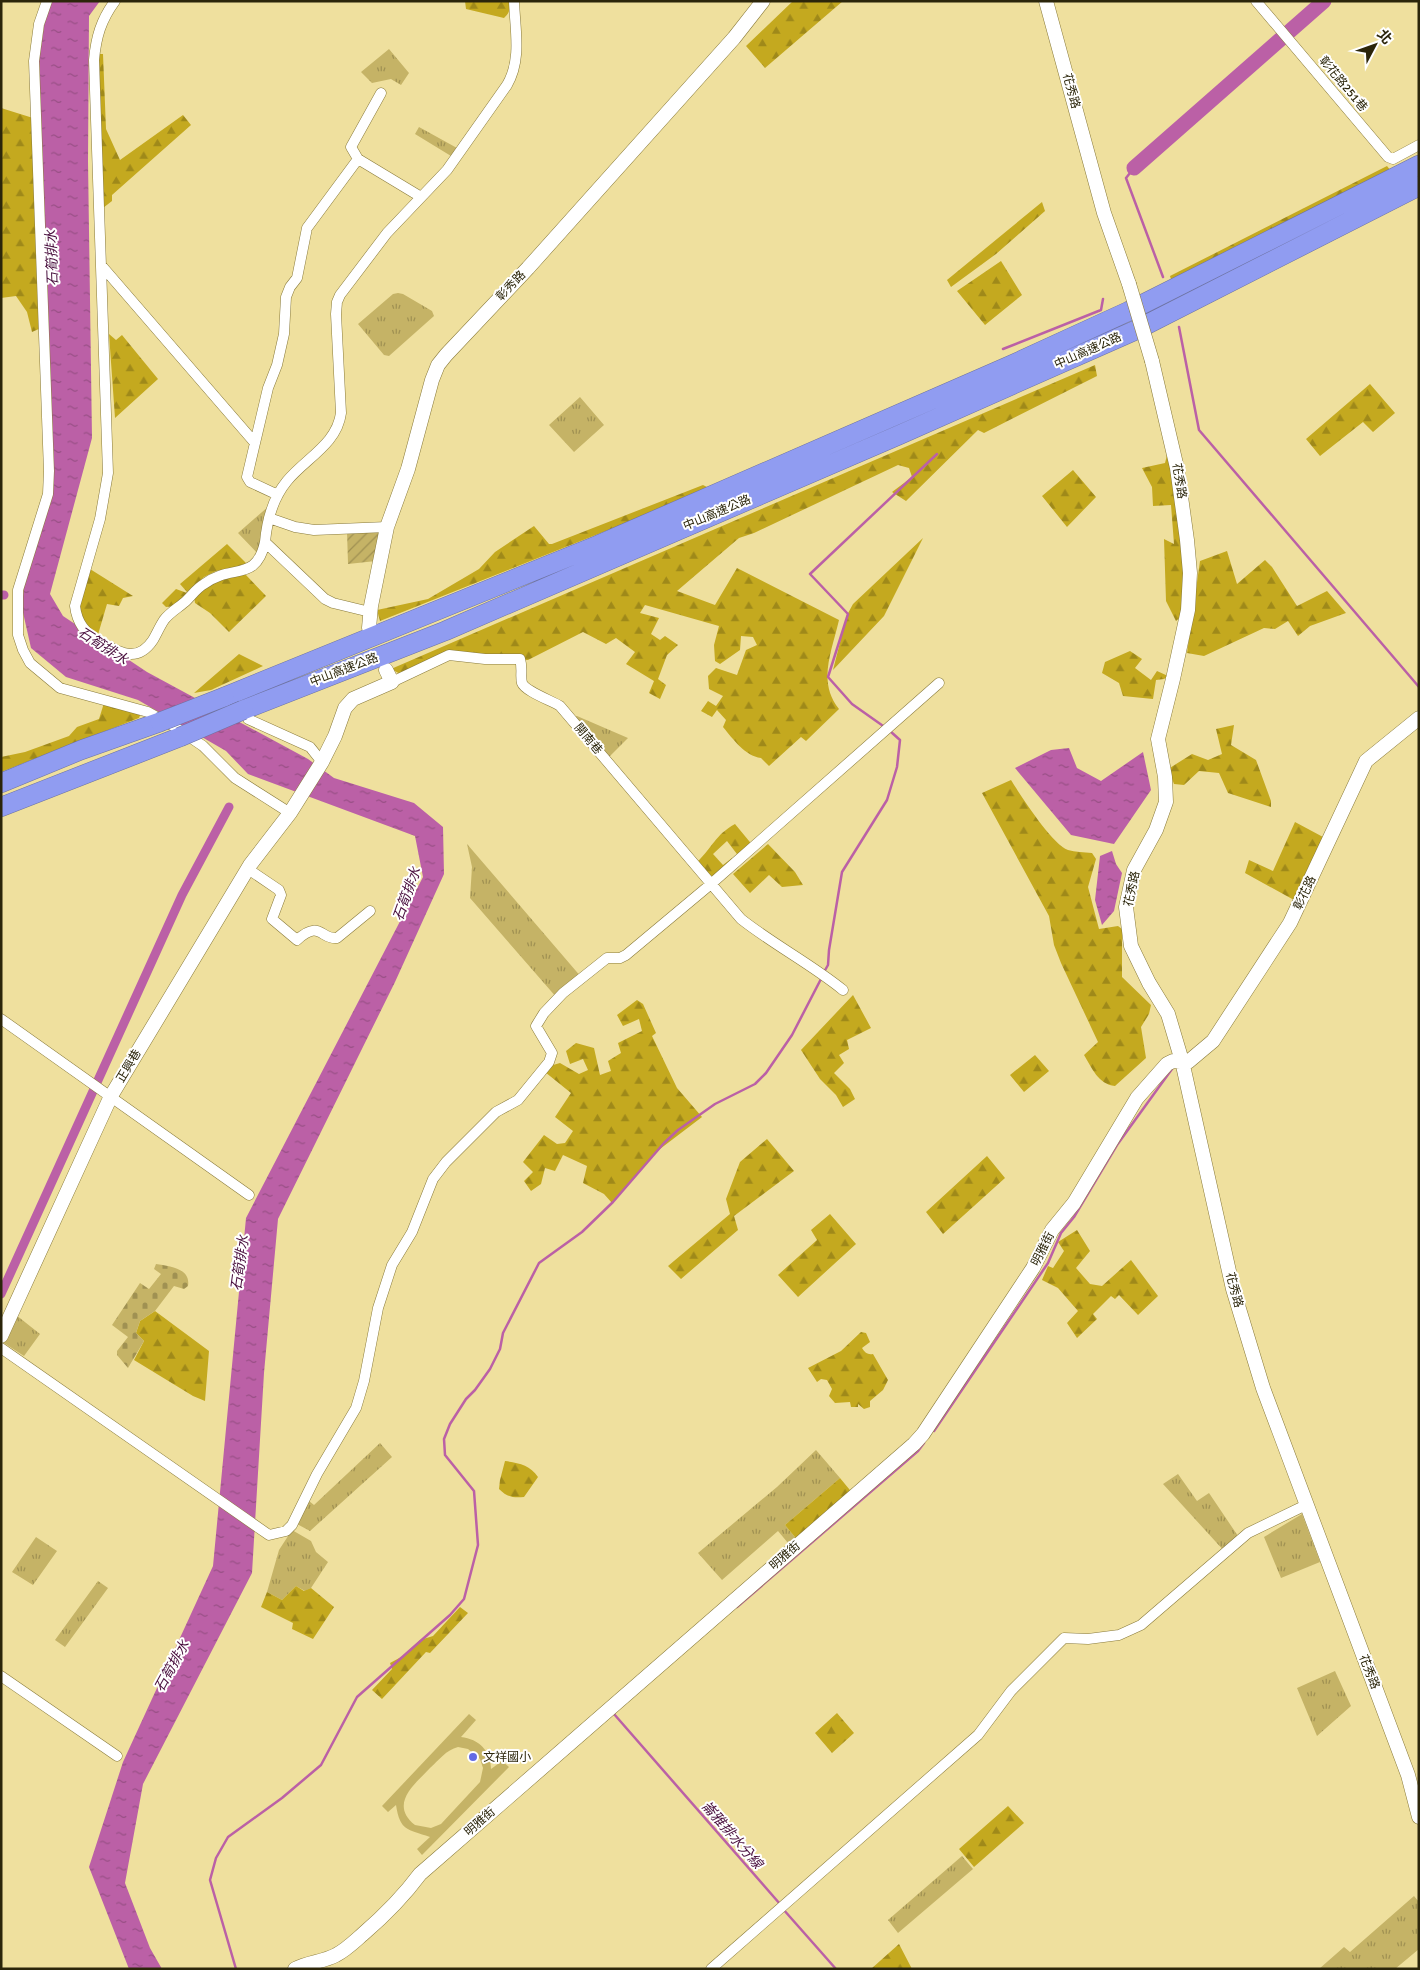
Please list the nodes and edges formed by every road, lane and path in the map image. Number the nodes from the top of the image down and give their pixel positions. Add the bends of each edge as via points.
1 (47, 1) edge
2 (115, 1) edge
3 (514, 1) edge
4 (763, 1) edge
5 (1046, 1) edge
6 (1256, 1) edge
7 (381, 93) dead end
8 (1419, 145) edge
9 (358, 159) junction
10 (1419, 165) edge
11 (1419, 186) edge
12 (421, 197) junction
13 (101, 265) junction
14 (255, 443) junction
15 (278, 495) junction
16 (268, 518) junction
17 (387, 527) junction
18 (265, 542) junction
19 (370, 612) junction
20 (368, 628) dead end
21 (389, 676) joint
22 (939, 683) dead end
23 (245, 714) junction
24 (1419, 718) edge
25 (322, 762) junction
26 (1, 783) edge
27 (1, 807) edge
28 (290, 813) junction
29 (248, 869) junction
30 (711, 884) junction
31 (370, 911) dead end
32 (843, 990) dead end
33 (1, 1019) edge
34 (1182, 1061) junction
35 (111, 1096) junction
36 (249, 1195) dead end
37 (1, 1336) edge
38 (1, 1348) edge
39 (1306, 1505) junction
40 (1, 1676) edge
41 (117, 1756) dead end
42 (1419, 1817) edge
43 (295, 1969) edge
44 (711, 1969) edge

1 - 28 street via 38,30 34,61 49,471 48,494 18,590 16,622 20,643 34,668 56,686 148,712 203,746 235,778
2 - 13 street via 101,23 94,60
3 - 12 street via 517,55 510,79 447,170
4 - 17 street, 彰秀路 via 734,38 438,365 408,470
5 - 34 street, 花秀路, bridge via 1104,213 1152,361 1177,468 1187,540 1190,573 1188,610 1158,739 1166,802 1156,830 1134,870 1126,907 1131,946 1168,1014
6 - 8 street, 彰花路251巷 via 1388,157 1393,159
7 - 9 street via 351,147
9 - 12 street
9 - 14 street via 308,228 297,278 286,297 284,334
10 - 26 highway, 中山高速公路, bridge via 1129,311 1009,366 598,545 224,697
11 - 23 highway, 中山高速公路 via 1136,330 445,631
12 - 15 street via 387,233 338,299 341,413 338,427
13 - 14 street
13 - 18 street via 108,473 100,519 75,606 80,624 90,636 123,653 141,652 153,640 167,616 198,588 218,575 256,564
14 - 15 street via 248,479
15 - 16 street
16 - 17 street via 314,530
16 - 18 street
17 - 19 street, 彰秀路
18 - 19 street via 325,599
19 - 20 street, 彰秀路
21 - 25 street, 開南巷 via 347,705
21 - 30 street, 開南巷 via 449,655 485,660 520,659 522,682 526,688 560,706
22 - 30 street
23 - 25 street via 310,747
23 - 27 highway, 中山高速公路, bridge via 180,736
24 - 34 street, 彰花路 via 1366,761 1290,923 1213,1041 1188,1062
25 - 28 street, 開南巷
28 - 29 street, 正興巷
29 - 31 street via 279,890 281,895 272,919 296,940 312,931 337,938
29 - 35 street, 正興巷
30 - 32 street, 開南巷 via 741,919
30 - 38 street via 626,955 607,958 563,993 544,1013 536,1026 552,1053 550,1062 518,1100 496,1112 433,1179 412,1232 392,1265 378,1308 356,1408 286,1531 269,1535
33 - 35 street
34 - 39 street, 花秀路 via 1233,1289 1263,1388
34 - 43 street, 明雅街 via 1167,1064 1137,1098 1074,1203 1052,1230 1033,1268 914,1444 420,1874 403,1897 352,1943 334,1956
35 - 36 street
35 - 37 street, 正興巷
39 - 42 street, 花秀路 via 1408,1775
39 - 44 street via 1248,1533 1141,1625 1119,1635 1064,1638 1011,1692 978,1735
40 - 41 street

